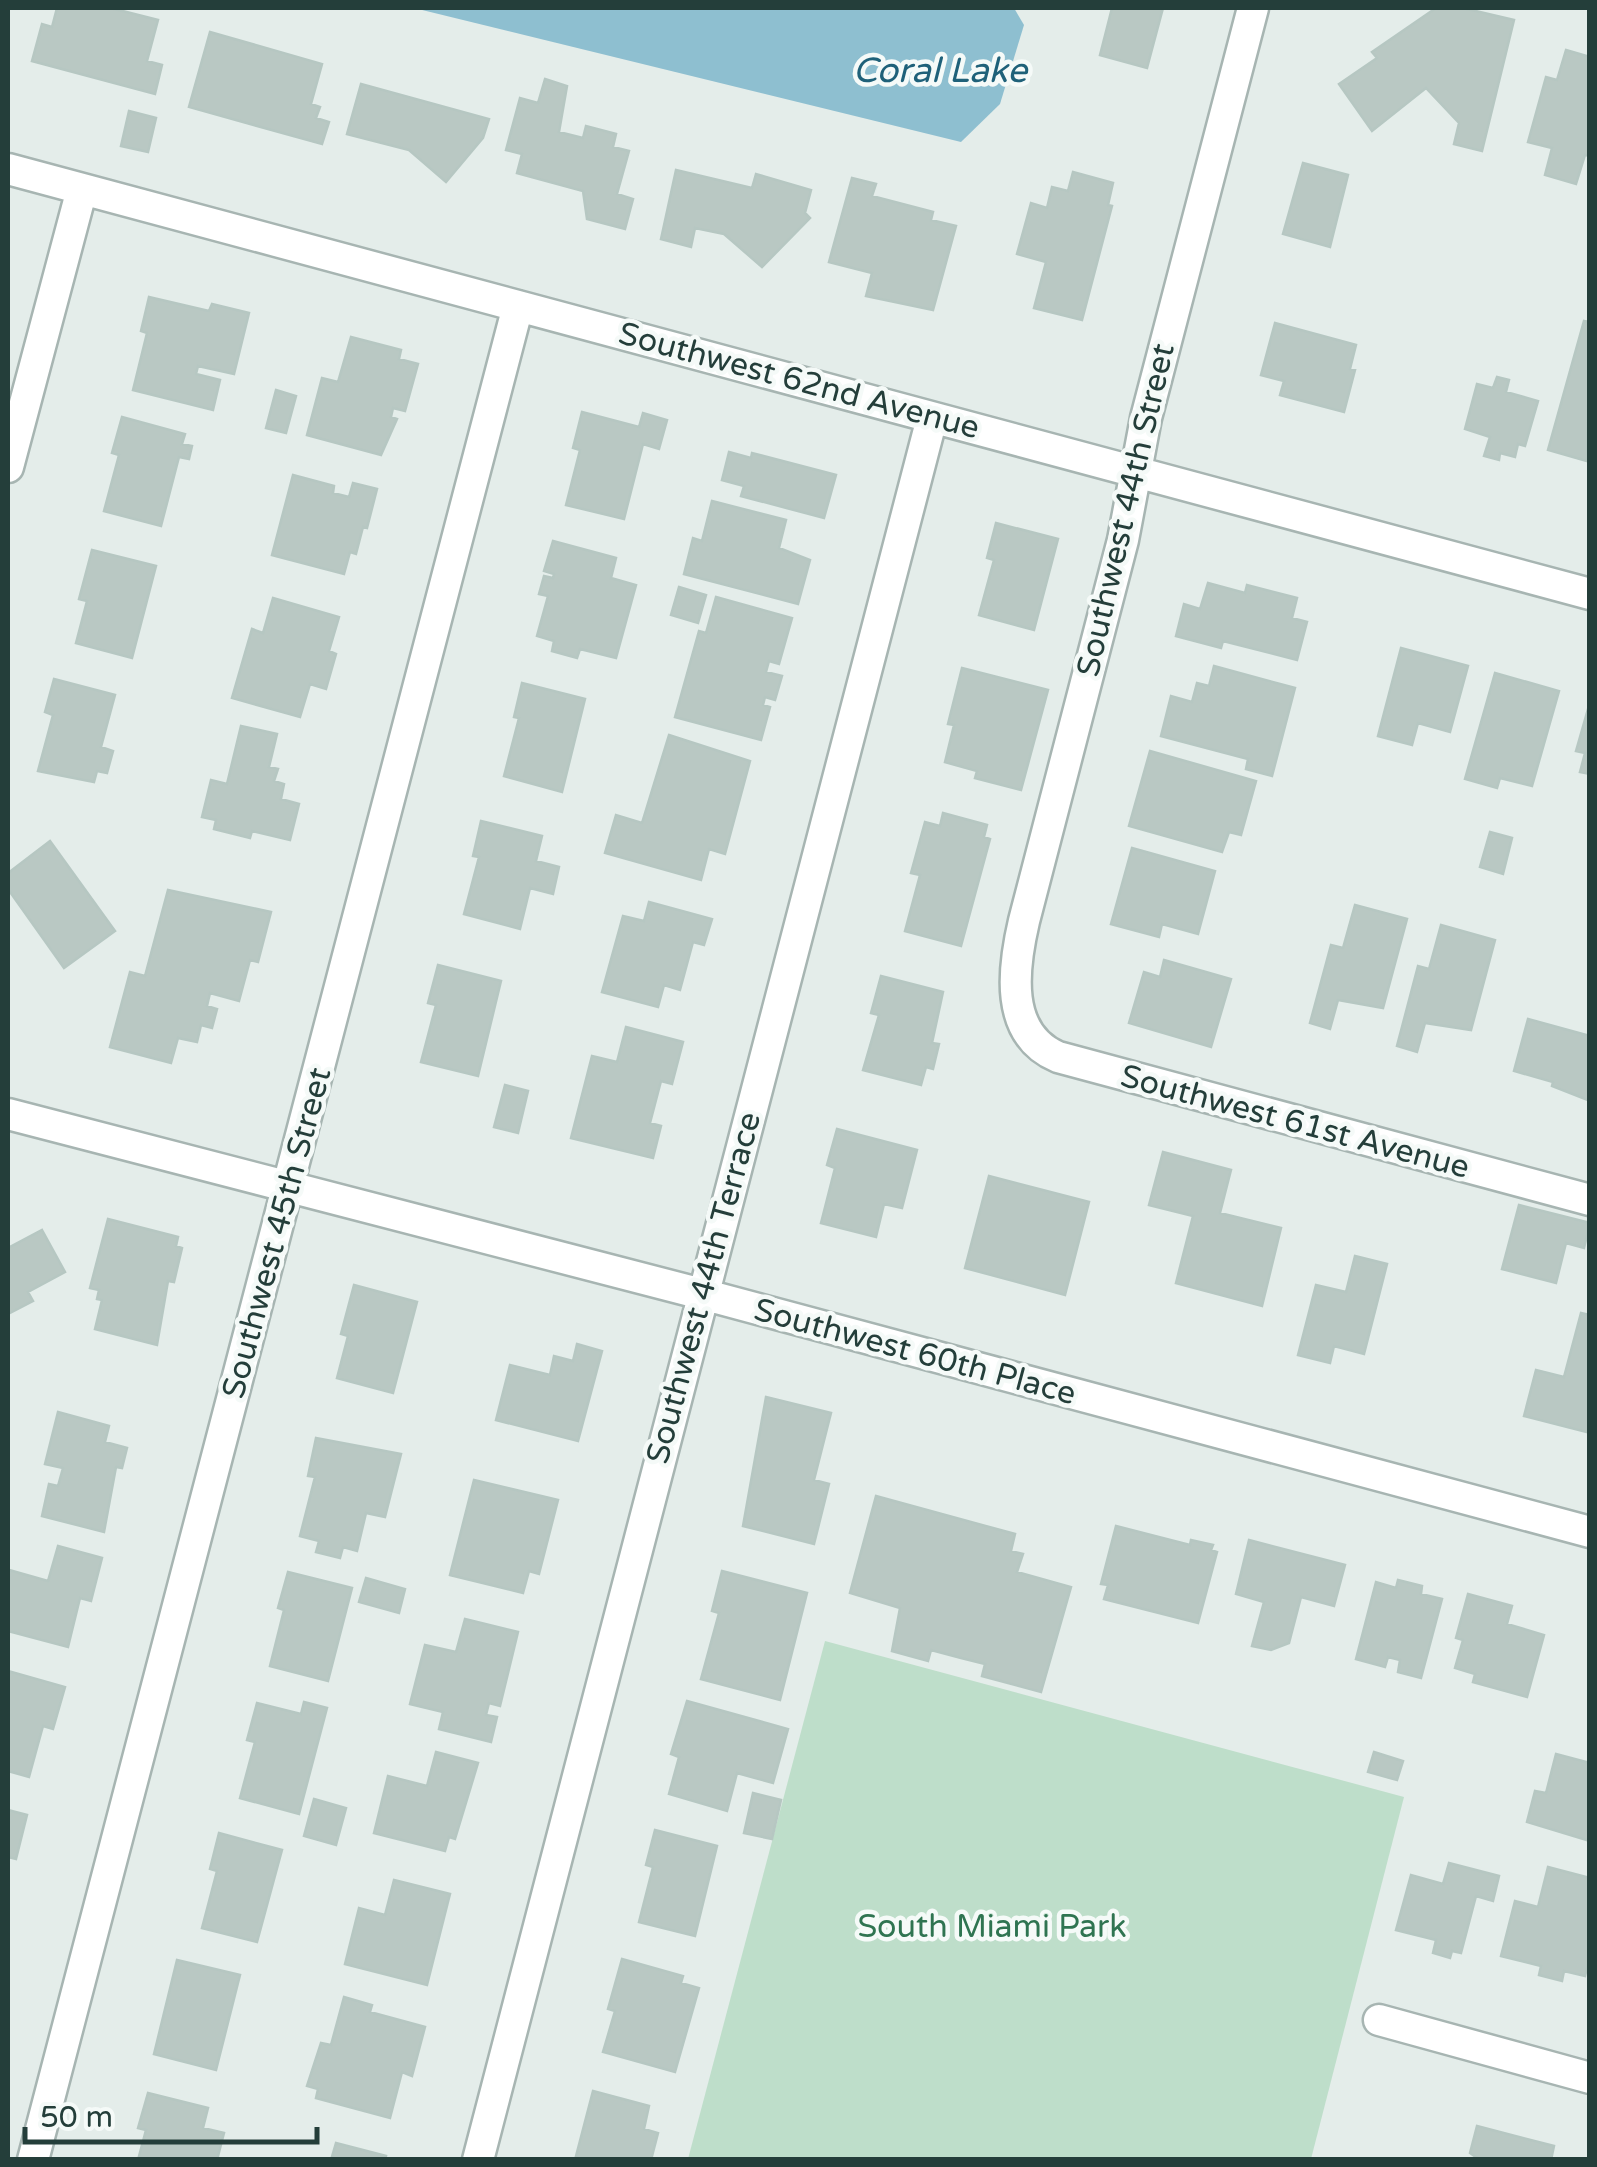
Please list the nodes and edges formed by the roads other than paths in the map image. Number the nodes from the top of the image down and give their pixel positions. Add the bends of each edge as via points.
1 (1253, 8) edge
2 (8, 169) edge
3 (82, 189) junction
4 (518, 306) junction
5 (932, 418) junction
6 (8, 467) edge
7 (1137, 472) junction
8 (1590, 594) edge
9 (1020, 1015) joint
10 (8, 1114) edge
11 (290, 1188) junction
12 (1590, 1200) edge
13 (702, 1294) junction
14 (1590, 1532) edge
15 (1379, 2020) dead end
16 (1590, 2078) edge
17 (33, 2160) edge
18 (478, 2160) edge

1 - 7 street, Southwest 44th Street
2 - 3 street, Southwest 62nd Avenue
3 - 4 street, Southwest 62nd Avenue
3 - 6 street
4 - 5 street, Southwest 62nd Avenue
4 - 11 street, Southwest 45th Street
5 - 7 street, Southwest 62nd Avenue
5 - 13 street, Southwest 44th Terrace
7 - 8 street, Southwest 62nd Avenue
7 - 9 street, Southwest 44th Street via 1020,937
9 - 12 street, Southwest 61st Avenue via 1035,1043 1058,1057
10 - 11 street, Southwest 60th Place
11 - 13 street, Southwest 60th Place
11 - 17 street, Southwest 45th Street
13 - 14 street, Southwest 60th Place
13 - 18 street, Southwest 44th Terrace
15 - 16 street

